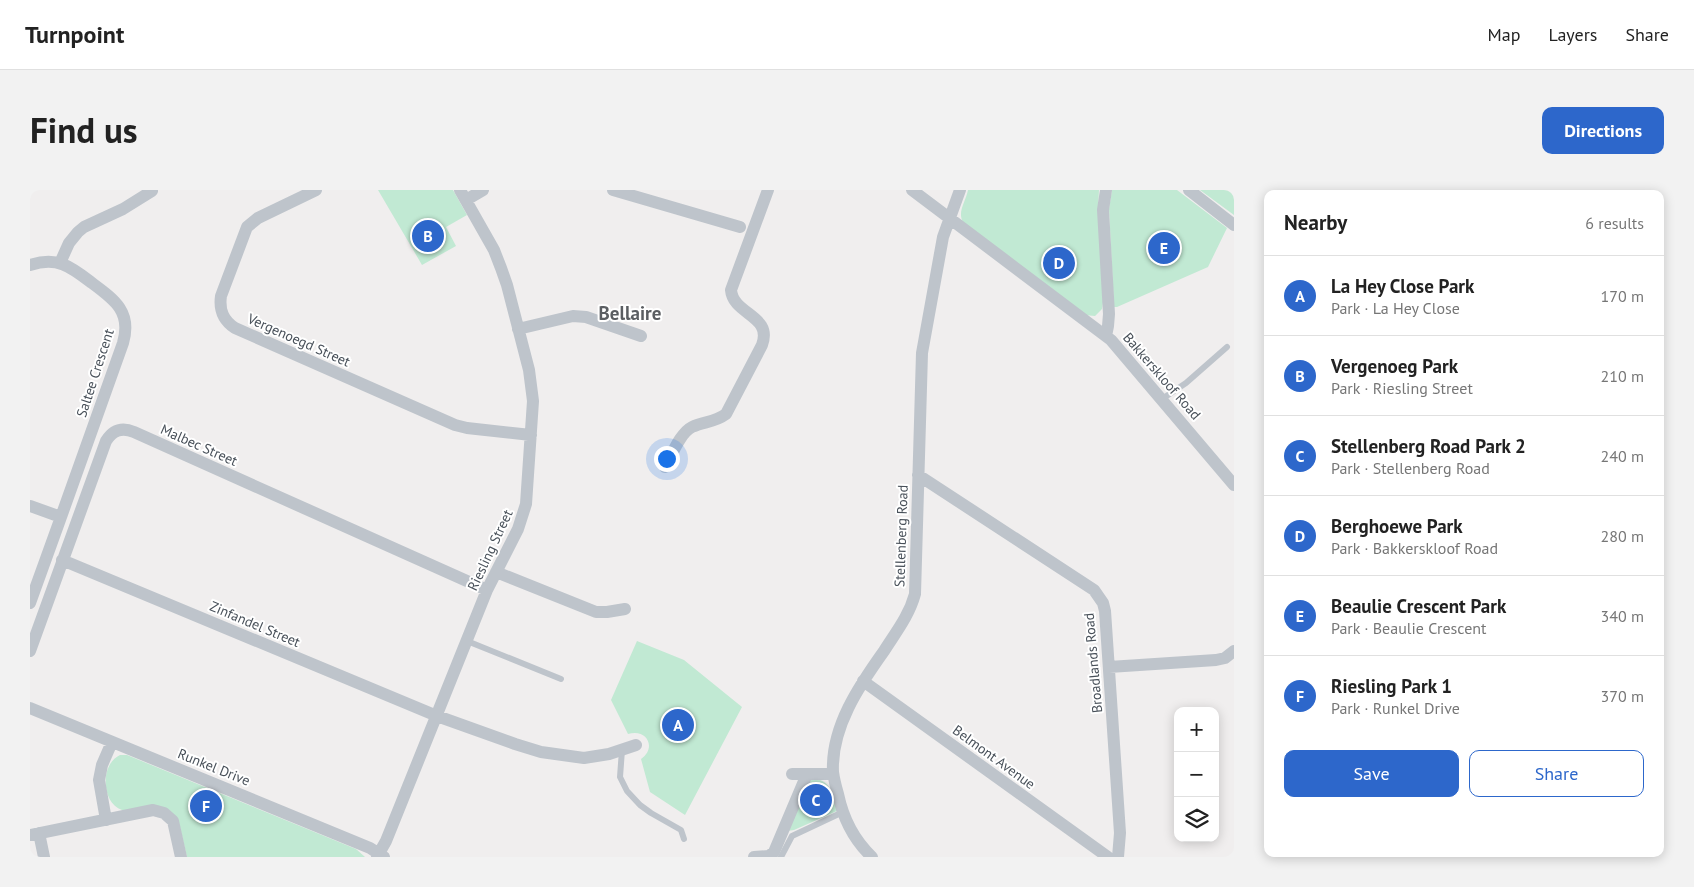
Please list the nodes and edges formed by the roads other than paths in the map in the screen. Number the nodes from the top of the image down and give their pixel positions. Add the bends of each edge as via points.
1 (316, 190) edge
2 (483, 190) edge
3 (613, 190) edge
4 (768, 190) edge
5 (912, 190) edge
6 (960, 190) edge
7 (1106, 190) edge
8 (1189, 190) edge
9 (152, 191) dead end
10 (463, 195) edge
11 (950, 218) junction
12 (1234, 225) edge
13 (740, 227) dead end
14 (60, 263) junction
15 (30, 265) edge
16 (518, 329) junction
17 (641, 336) dead end
18 (1106, 336) junction
19 (1227, 347) dead end
20 (1162, 399) junction
21 (531, 435) junction
22 (665, 467) dead end
23 (918, 475) junction
24 (1234, 485) edge
25 (30, 506) edge
26 (61, 518) junction
27 (62, 560) junction
28 (496, 572) junction
29 (487, 590) junction
30 (30, 603) edge
31 (625, 610) dead end
32 (467, 641) junction
33 (1234, 651) edge
34 (30, 652) edge
35 (1109, 667) junction
36 (561, 680) dead end
37 (863, 680) junction
38 (30, 708) edge
39 (437, 716) junction
40 (112, 742) junction
41 (636, 745) dead end
42 (622, 750) junction
43 (792, 774) dead end
44 (807, 774) junction
45 (833, 774) junction
46 (843, 812) junction
47 (106, 820) junction
48 (35, 834) edge
49 (684, 839) dead end
50 (380, 856) edge
51 (44, 857) edge
52 (181, 857) edge
53 (754, 857) edge
54 (781, 857) edge
55 (872, 857) edge
56 (1108, 857) edge
57 (1118, 857) edge

1 - 21 street, Vergenoegd Street via 258,218 247,227 221,296 220,306 226,321 235,328 455,425
2 - 10 street
3 - 13 street
4 - 22 street via 731,290 734,302 757,321 765,338 726,414 688,429
5 - 11 street, Bakkerskloof Road
6 - 11 street, Stellenberg Road
7 - 18 street via 1103,210 1109,314
8 - 12 street
9 - 14 street via 84,227 73,237
10 - 16 street, Riesling Street via 494,250
11 - 18 street, Bakkerskloof Road
11 - 23 street, Stellenberg Road via 943,237 922,353
14 - 15 street via 46,261
14 - 26 street, Saltee Crescent via 72,268 112,298 124,316 125,329
16 - 17 street via 573,316 597,320
16 - 21 street, Riesling Street via 533,401
18 - 20 street, Bakkerskloof Road
19 - 20 lane
20 - 24 street, Bakkerskloof Road
21 - 28 street, Riesling Street via 523,516
23 - 35 street, Broadlands Road via 1094,590 1105,611
23 - 37 street, Stellenberg Road via 915,594 904,621
25 - 26 street
26 - 30 street, Saltee Crescent
27 - 29 street, Malbec Street via 106,441 113,433 124,429
27 - 34 street, Malbec Street
27 - 39 street, Zinfandel Street
28 - 29 street, Riesling Street
28 - 31 street via 596,612
29 - 32 street, Riesling Street
32 - 36 lane
32 - 39 street, Riesling Street
33 - 35 street via 1216,660
35 - 57 street, Broadlands Road via 1120,833
37 - 45 street, Stellenberg Road via 844,719 834,753
37 - 56 street, Belmont Avenue
38 - 40 street, Runkel Drive
39 - 42 street, Zinfandel Street via 515,744 560,756 595,758
39 - 50 street, Riesling Street
40 - 47 street via 99,780
40 - 50 street, Runkel Drive via 370,848
41 - 42 street, Zinfandel Street
42 - 49 lane via 620,777 627,791 651,813 681,830
43 - 44 street
44 - 45 street
44 - 53 street via 774,852 769,856
45 - 46 street, Stellenberg Road
46 - 54 lane via 792,836
46 - 55 street, Stellenberg Road via 854,837
47 - 48 street
47 - 52 street via 153,810 164,812 172,822
48 - 51 street

